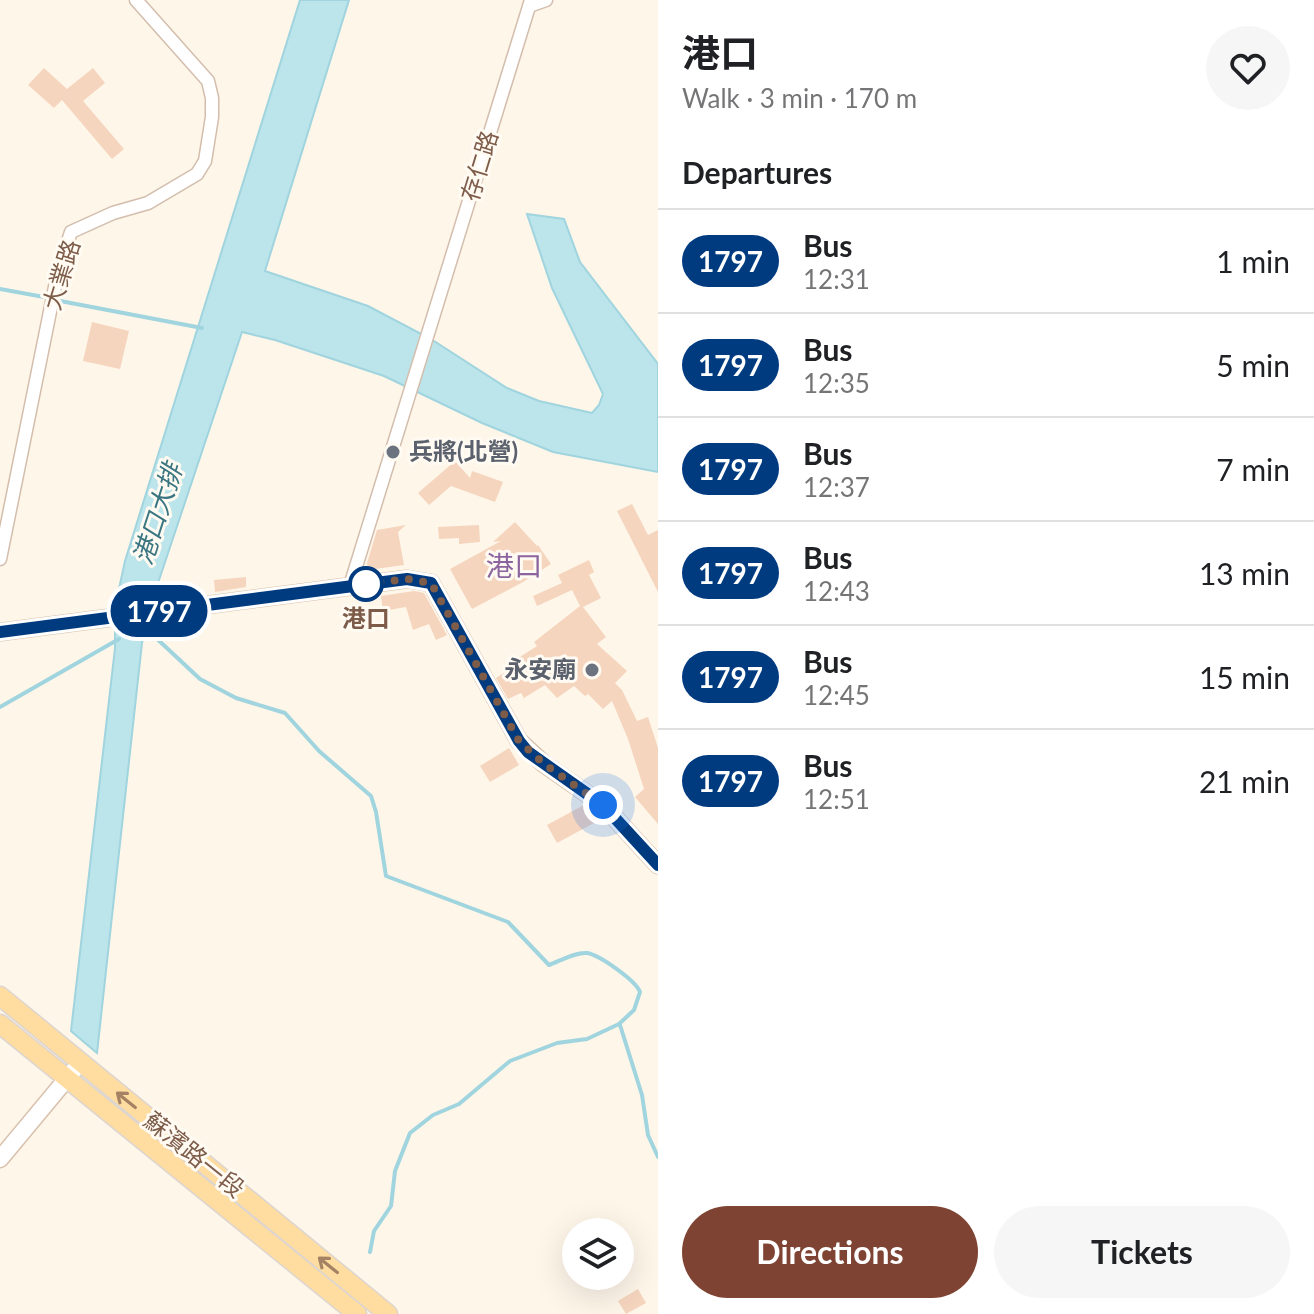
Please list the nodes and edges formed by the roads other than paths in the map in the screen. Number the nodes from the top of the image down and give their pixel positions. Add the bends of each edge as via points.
1 (136, 0) edge
2 (546, 0) edge
3 (530, 3) edge
4 (0, 559) edge
5 (350, 586) junction
6 (0, 632) edge
7 (658, 865) edge
8 (0, 996) edge
9 (0, 1024) edge
10 (80, 1063) junction
11 (65, 1078) junction
12 (0, 1159) edge
13 (357, 1314) edge
14 (388, 1314) edge

1 - 4 street, 大業路 via 208,81 212,117 205,161 197,174 162,196 71,232 58,272
2 - 3 street
3 - 5 street, 存仁路 via 412,384 390,472
5 - 6 street
5 - 7 street via 407,579 431,583 519,741 616,816
8 - 10 main road, 蘇濱路一段
9 - 11 main road, 蘇濱路一段
10 - 11 street
14 -> 10 main road, 蘇濱路一段
11 - 12 street
11 - 13 main road, 蘇濱路一段

